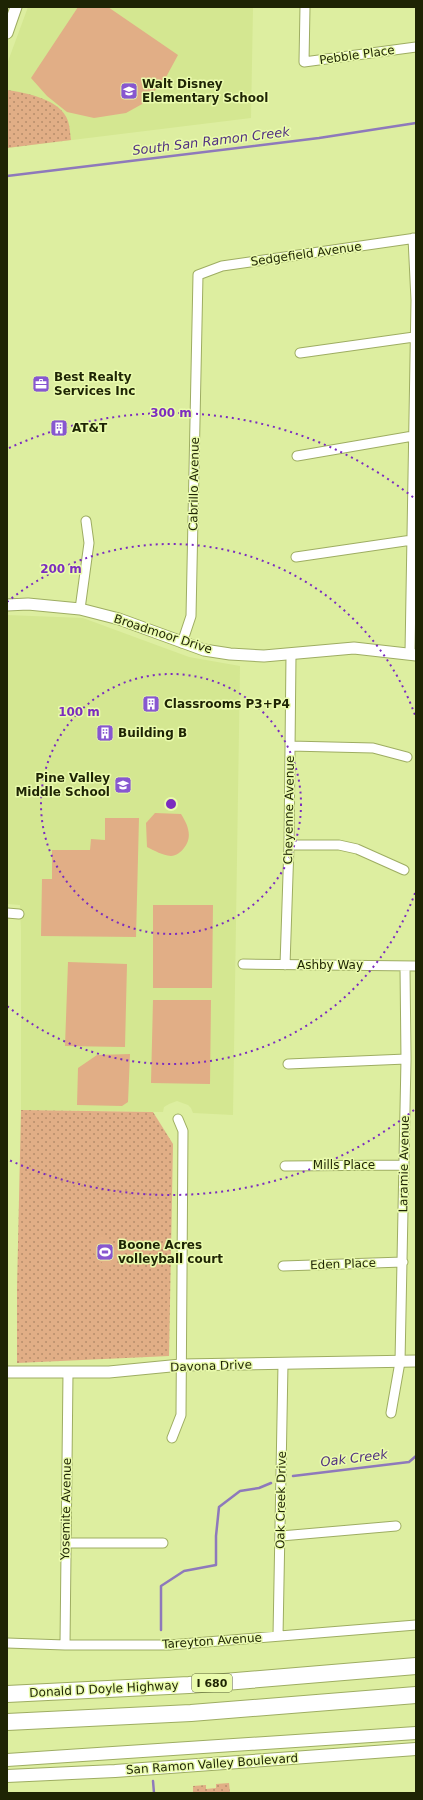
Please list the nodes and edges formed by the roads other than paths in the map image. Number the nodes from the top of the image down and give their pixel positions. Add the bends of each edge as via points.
1 (16, 7) edge
2 (305, 7) edge
3 (7, 32) edge
4 (416, 47) edge
5 (414, 238) edge
6 (198, 275) joint
7 (414, 337) junction
8 (300, 353) dead end
9 (413, 436) junction
10 (297, 456) dead end
11 (86, 521) dead end
12 (412, 540) junction
13 (296, 557) dead end
14 (7, 605) edge
15 (80, 609) junction
16 (182, 643) junction
17 (413, 654) edge
18 (291, 655) junction
19 (290, 746) junction
20 (407, 757) dead end
21 (289, 845) junction
22 (404, 870) dead end
23 (7, 912) edge
24 (19, 914) dead end
25 (243, 964) dead end
26 (285, 965) junction
27 (405, 966) junction
28 (416, 966) edge
29 (406, 1059) junction
30 (288, 1064) dead end
31 (178, 1119) dead end
32 (404, 1165) junction
33 (285, 1166) dead end
34 (403, 1262) junction
35 (283, 1266) dead end
36 (416, 1361) edge
37 (400, 1362) junction
38 (283, 1364) junction
39 (181, 1365) junction
40 (7, 1372) edge
41 (68, 1373) junction
42 (391, 1413) dead end
43 (172, 1438) dead end
44 (396, 1526) dead end
45 (281, 1536) junction
46 (66, 1543) junction
47 (163, 1543) dead end
48 (416, 1625) edge
49 (278, 1636) junction
50 (7, 1643) edge
51 (65, 1645) junction
52 (416, 1666) edge
53 (7, 1694) edge
54 (416, 1695) edge
55 (7, 1722) edge
56 (416, 1733) edge
57 (416, 1749) edge
58 (7, 1760) edge
59 (7, 1776) edge

1 - 3 street
2 - 4 street, Pebble Place via 304,62
5 - 6 street, Sedgefield Avenue via 222,266
5 - 7 street
6 - 16 street, Cabrillo Avenue via 191,616
7 - 8 street
7 - 9 street
9 - 10 street
9 - 12 street
11 - 15 street via 89,543
12 - 13 street
12 - 17 street
14 - 15 street, Broadmoor Drive via 28,604
15 - 16 street, Broadmoor Drive via 119,619
16 - 18 street, Broadmoor Drive via 230,654
17 - 18 street, Broadmoor Drive via 354,648
18 - 19 street, Cheyenne Avenue
19 - 20 street via 373,748
19 - 21 street, Cheyenne Avenue
21 - 22 street via 338,845 357,849
21 - 26 street, Cheyenne Avenue
23 - 24 street
25 - 26 street, Ashby Way
26 - 27 street, Ashby Way
27 - 28 street, Ashby Way
27 - 29 street, Laramie Avenue
29 - 30 street
29 - 32 street, Laramie Avenue
31 - 39 street via 183,1132
32 - 33 street, Mills Place
32 - 34 street, Laramie Avenue
34 - 35 street, Eden Place
34 - 37 street, Laramie Avenue
36 - 37 street, Davona Drive
37 - 38 street, Davona Drive
37 - 42 street, Laramie Avenue
38 - 39 street, Davona Drive
38 - 45 street, Oak Creek Drive
39 - 41 street, Davona Drive
39 - 43 street via 181,1415
40 - 41 street, Davona Drive
41 - 46 street, Yosemite Avenue
44 - 45 street
45 - 49 street, Oak Creek Drive
46 - 47 street
46 - 51 street, Yosemite Avenue
48 - 49 street, Tareyton Avenue
49 - 51 street, Tareyton Avenue via 169,1645
50 - 51 street, Tareyton Avenue
52 - 53 highway, Donald D Doyle Highway / I 680 via 189,1685
54 - 55 highway, I 680 via 191,1713
56 - 58 main road, San Ramon Valley Boulevard
57 - 59 main road, San Ramon Valley Boulevard via 115,1771

